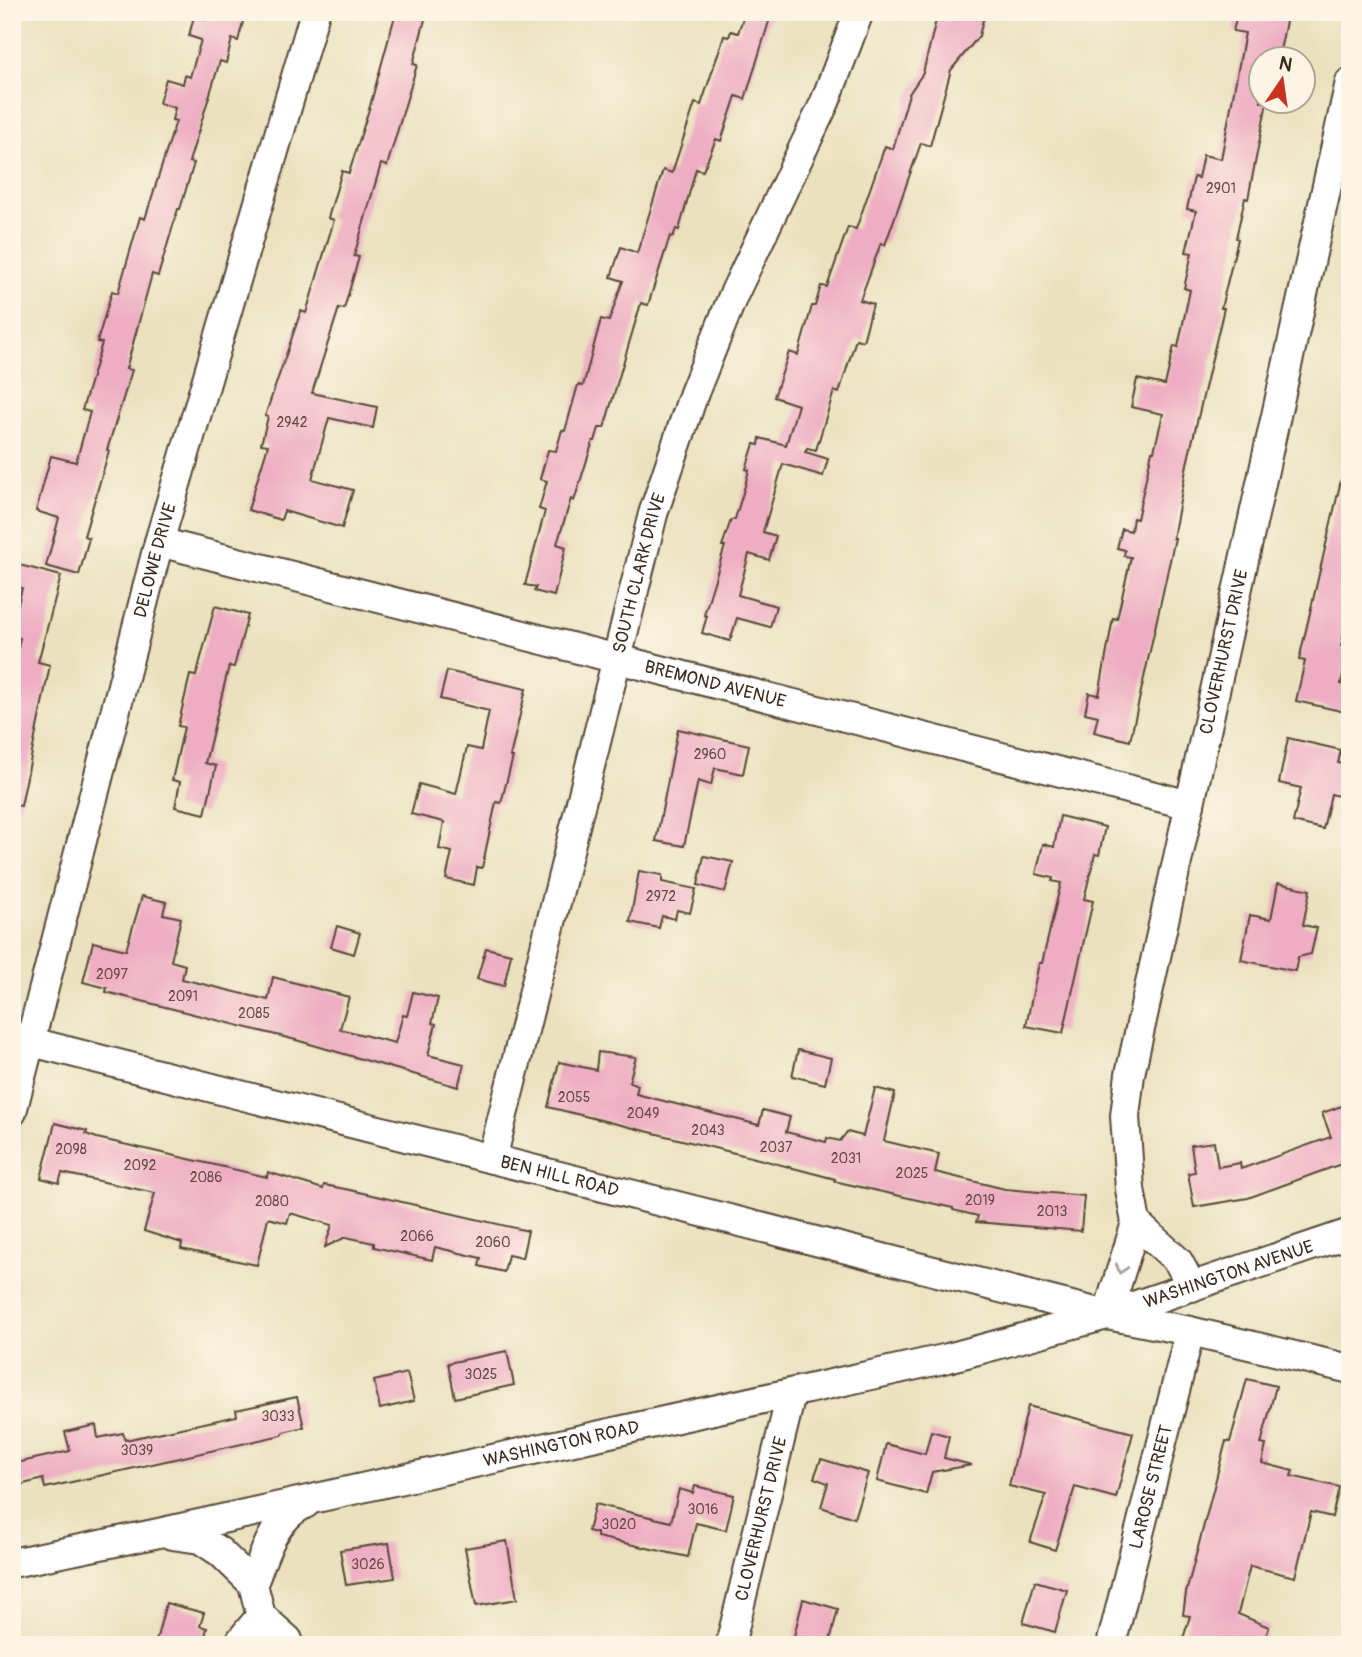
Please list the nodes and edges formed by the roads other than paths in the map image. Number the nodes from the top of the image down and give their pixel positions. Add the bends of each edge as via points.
1 (315, 12) edge
2 (859, 12) edge
3 (1350, 82) edge
4 (159, 542) junction
5 (616, 659) junction
6 (1190, 805) junction
7 (21, 1039) edge
8 (12, 1112) edge
9 (492, 1159) junction
10 (1136, 1223) junction
11 (1350, 1233) edge
12 (1192, 1287) junction
13 (1107, 1315) junction
14 (1190, 1331) junction
15 (1350, 1369) edge
16 (791, 1395) junction
17 (319, 1498) junction
18 (154, 1534) junction
19 (12, 1563) edge
20 (253, 1584) junction
21 (261, 1616) junction
22 (241, 1640) dead end
23 (289, 1645) edge
24 (730, 1645) edge
25 (1111, 1645) edge

1 - 4 street, DELOWE DRIVE
2 - 5 street, SOUTH CLARK DRIVE via 825,102 733,296 694,393 653,514
3 - 6 street, CLOVERHURST DRIVE
4 - 5 street, BREMOND AVENUE
4 - 7 street, DELOWE DRIVE
5 - 6 street, BREMOND AVENUE
5 - 9 street, SOUTH CLARK DRIVE
6 - 10 street, CLOVERHURST DRIVE via 1130,1074 1125,1116
7 - 8 street, DELOWE DRIVE
7 - 9 street, BEN HILL ROAD
9 - 13 street, BEN HILL ROAD
10 - 12 street via 1178,1261
10 -> 13 street, CLOVERHURST DRIVE
11 - 12 street, WASHINGTON AVENUE
12 - 13 street, WASHINGTON AVENUE
13 - 14 street, BEN HILL ROAD
13 - 16 street, WASHINGTON ROAD
14 - 15 street, BEN HILL ROAD
14 - 25 street, LAROSE STREET
16 - 17 street, WASHINGTON ROAD
16 - 24 street, CLOVERHURST DRIVE
17 - 18 street, WASHINGTON ROAD
17 - 20 street via 298,1507 281,1523
18 - 19 street, WASHINGTON ROAD
18 - 20 street via 200,1539
20 - 21 street
21 - 22 street
21 - 23 street

